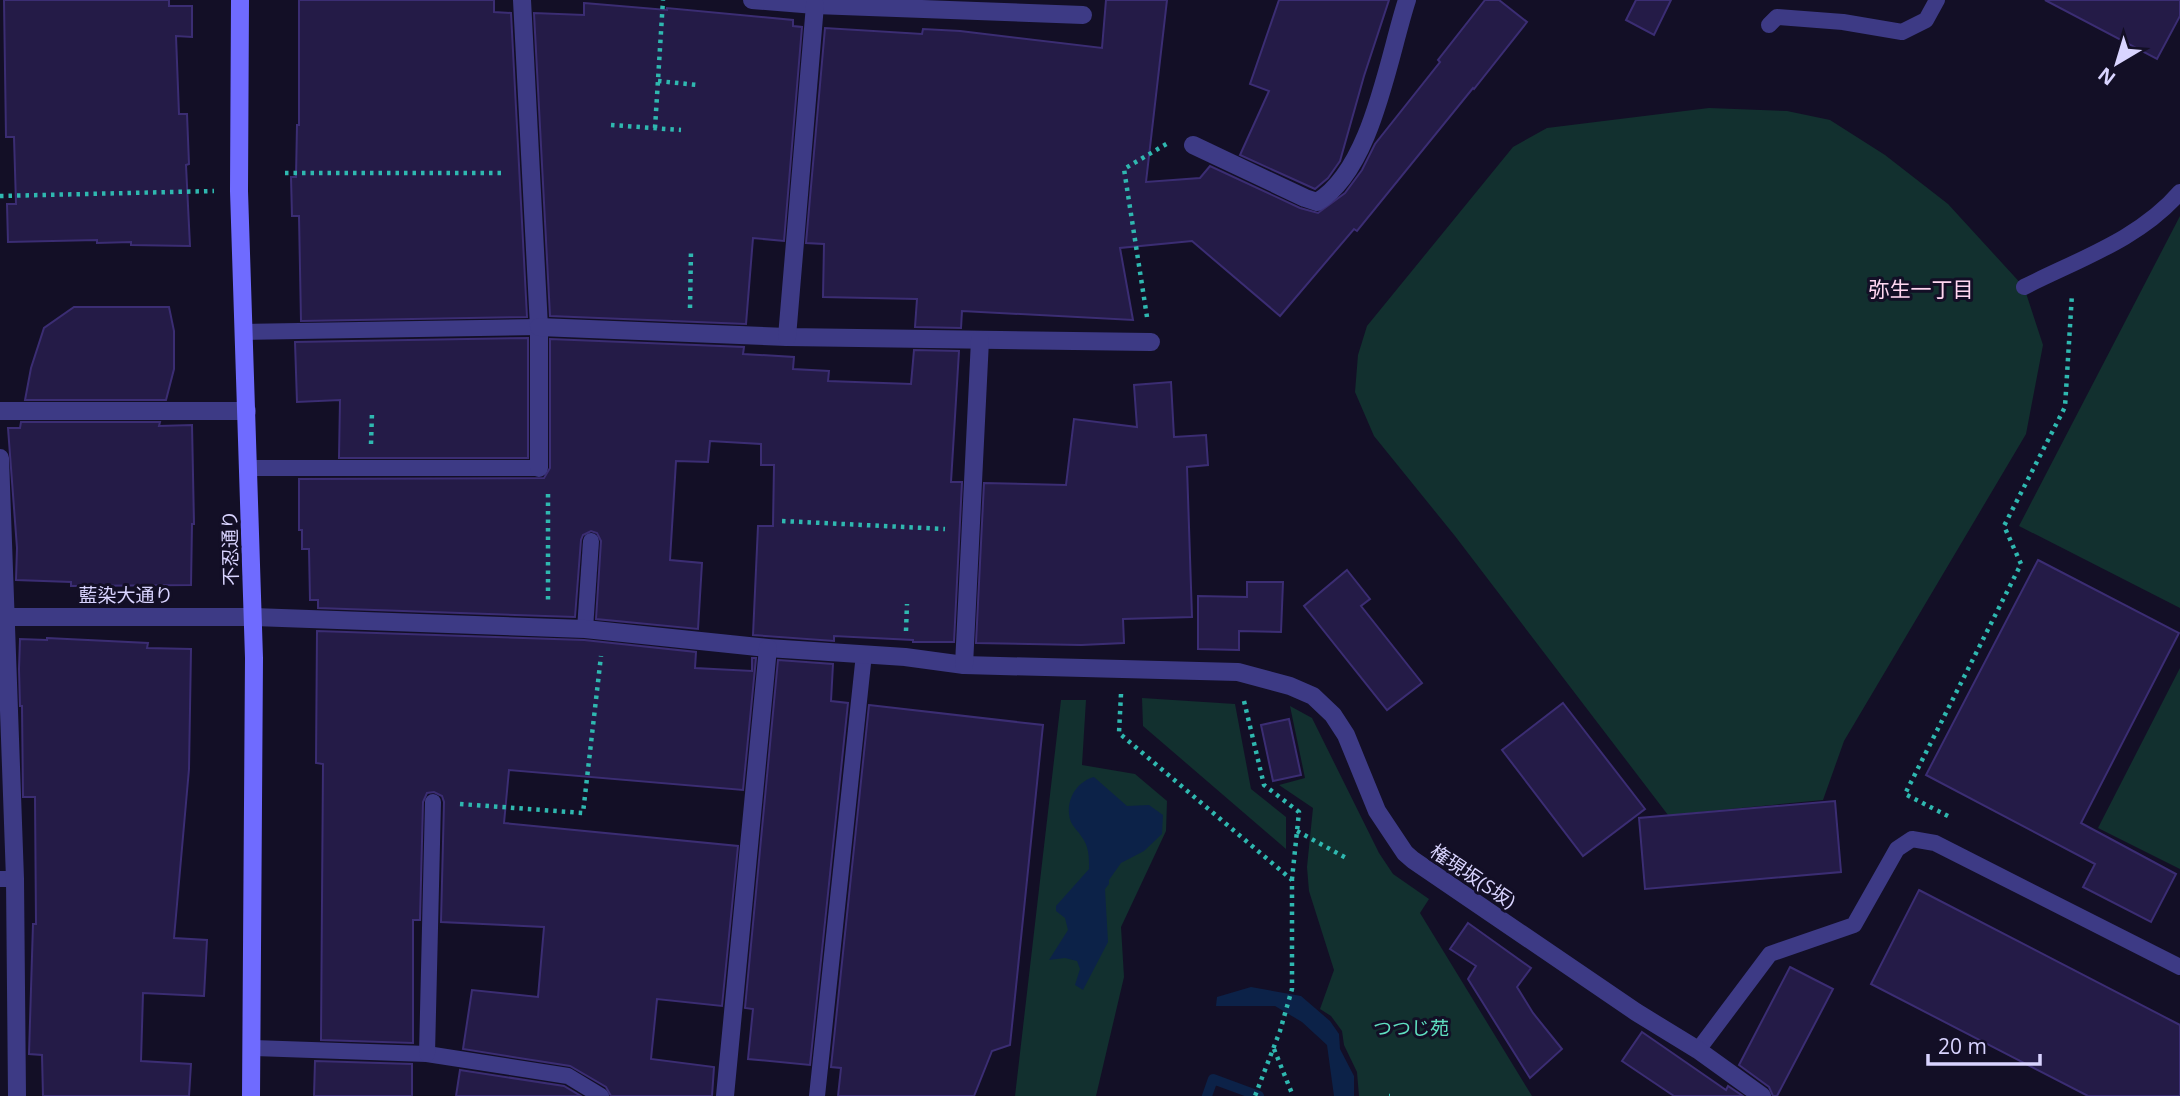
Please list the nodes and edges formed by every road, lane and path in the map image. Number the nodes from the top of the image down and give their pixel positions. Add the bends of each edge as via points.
1 (240, 0) edge
2 (522, 0) edge
3 (663, 0) edge
4 (752, 0) edge
5 (1407, 0) edge
6 (1937, 0) edge
7 (815, 5) junction
8 (1083, 15) dead end
9 (1769, 25) dead end
10 (658, 81) junction
11 (698, 85) dead end
12 (611, 125) dead end
13 (655, 128) junction
14 (681, 130) dead end
15 (1193, 145) joint
16 (285, 173) dead end
17 (531, 174) junction
18 (239, 191) junction
19 (2180, 192) edge
20 (0, 195) edge
21 (691, 250) dead end
22 (2073, 262) junction
23 (2024, 287) dead end
24 (539, 327) junction
25 (244, 332) junction
26 (689, 333) junction
27 (787, 337) junction
28 (980, 340) junction
29 (1151, 342) joint
30 (0, 411) edge
31 (247, 411) junction
32 (0, 458) edge
33 (249, 468) junction
34 (539, 468) junction
35 (782, 521) dead end
36 (970, 530) junction
37 (590, 541) dead end
38 (3, 617) edge
39 (253, 617) junction
40 (548, 628) junction
41 (585, 629) junction
42 (604, 631) junction
43 (768, 648) junction
44 (864, 654) junction
45 (964, 665) junction
46 (1123, 669) junction
47 (1238, 672) junction
48 (433, 802) joint
49 (1920, 802) dead end
50 (1297, 831) junction
51 (1348, 859) dead end
52 (8, 879) edge
53 (1292, 880) junction
54 (2180, 967) edge
55 (253, 1048) junction
56 (1273, 1048) junction
57 (1698, 1050) junction
58 (427, 1054) junction
59 (17, 1096) edge
60 (251, 1096) edge
61 (601, 1096) edge
62 (725, 1096) edge
63 (817, 1096) edge
64 (1255, 1096) edge
65 (1293, 1096) edge
66 (1762, 1096) edge

1 - 18 main road, 不忍通り
2 - 17 street
3 - 10 path
4 - 7 street
5 - 15 street via 1361,149 1325,197 1317,202 1305,198
6 - 9 lane via 1926,20 1902,32 1789,18 1777,18
7 - 8 street
7 - 27 street
10 - 11 path
10 - 13 path
12 - 13 path
13 - 14 path
15 - 29 path via 1165,143 1124,169
16 - 17 path
17 - 24 street
18 - 20 path
18 - 25 main road, 不忍通り
19 - 22 lane via 2137,230
21 - 26 path
22 - 23 lane
22 - 49 path via 2065,407 2004,526 2021,564 1905,794
24 - 25 lane
24 - 26 street
24 - 34 street
25 - 31 main road, 不忍通り
26 - 27 street
27 - 28 street
28 - 29 street
28 - 36 street
30 - 31 street
31 - 33 main road, 不忍通り
32 - 38 street
33 - 34 lane
33 - 39 main road, 不忍通り
34 - 40 path via 547,478
35 - 36 path
36 - 45 street
37 - 41 lane
38 - 39 street, 藍染大通り
38 - 52 street
39 - 40 street, 藍染大通り
39 - 55 main road, 不忍通り
40 - 41 street, 藍染大通り
41 - 42 street, 藍染大通り
42 - 43 street, 藍染大通り
42 - 48 path via 583,813
43 - 44 street, 権現坂(S坂)
43 - 62 street
44 - 45 street, 権現坂(S坂)
44 - 63 lane
45 - 46 street, 権現坂(S坂)
46 - 47 street, 権現坂(S坂)
46 - 53 path via 1119,733
47 - 50 path via 1264,785 1298,812
47 - 57 street, 権現坂(S坂) via 1313,696 1333,715 1377,811 1413,860
48 - 58 lane
50 - 51 path
50 - 53 path
52 - 59 street
53 - 56 path via 1292,989
54 - 57 lane via 1935,843 1912,839 1896,849 1854,925 1770,954
55 - 58 lane
55 - 60 main road, 不忍通り
56 - 64 path
56 - 65 path
57 - 66 street, 権現坂(S坂)
58 - 61 lane via 568,1076

